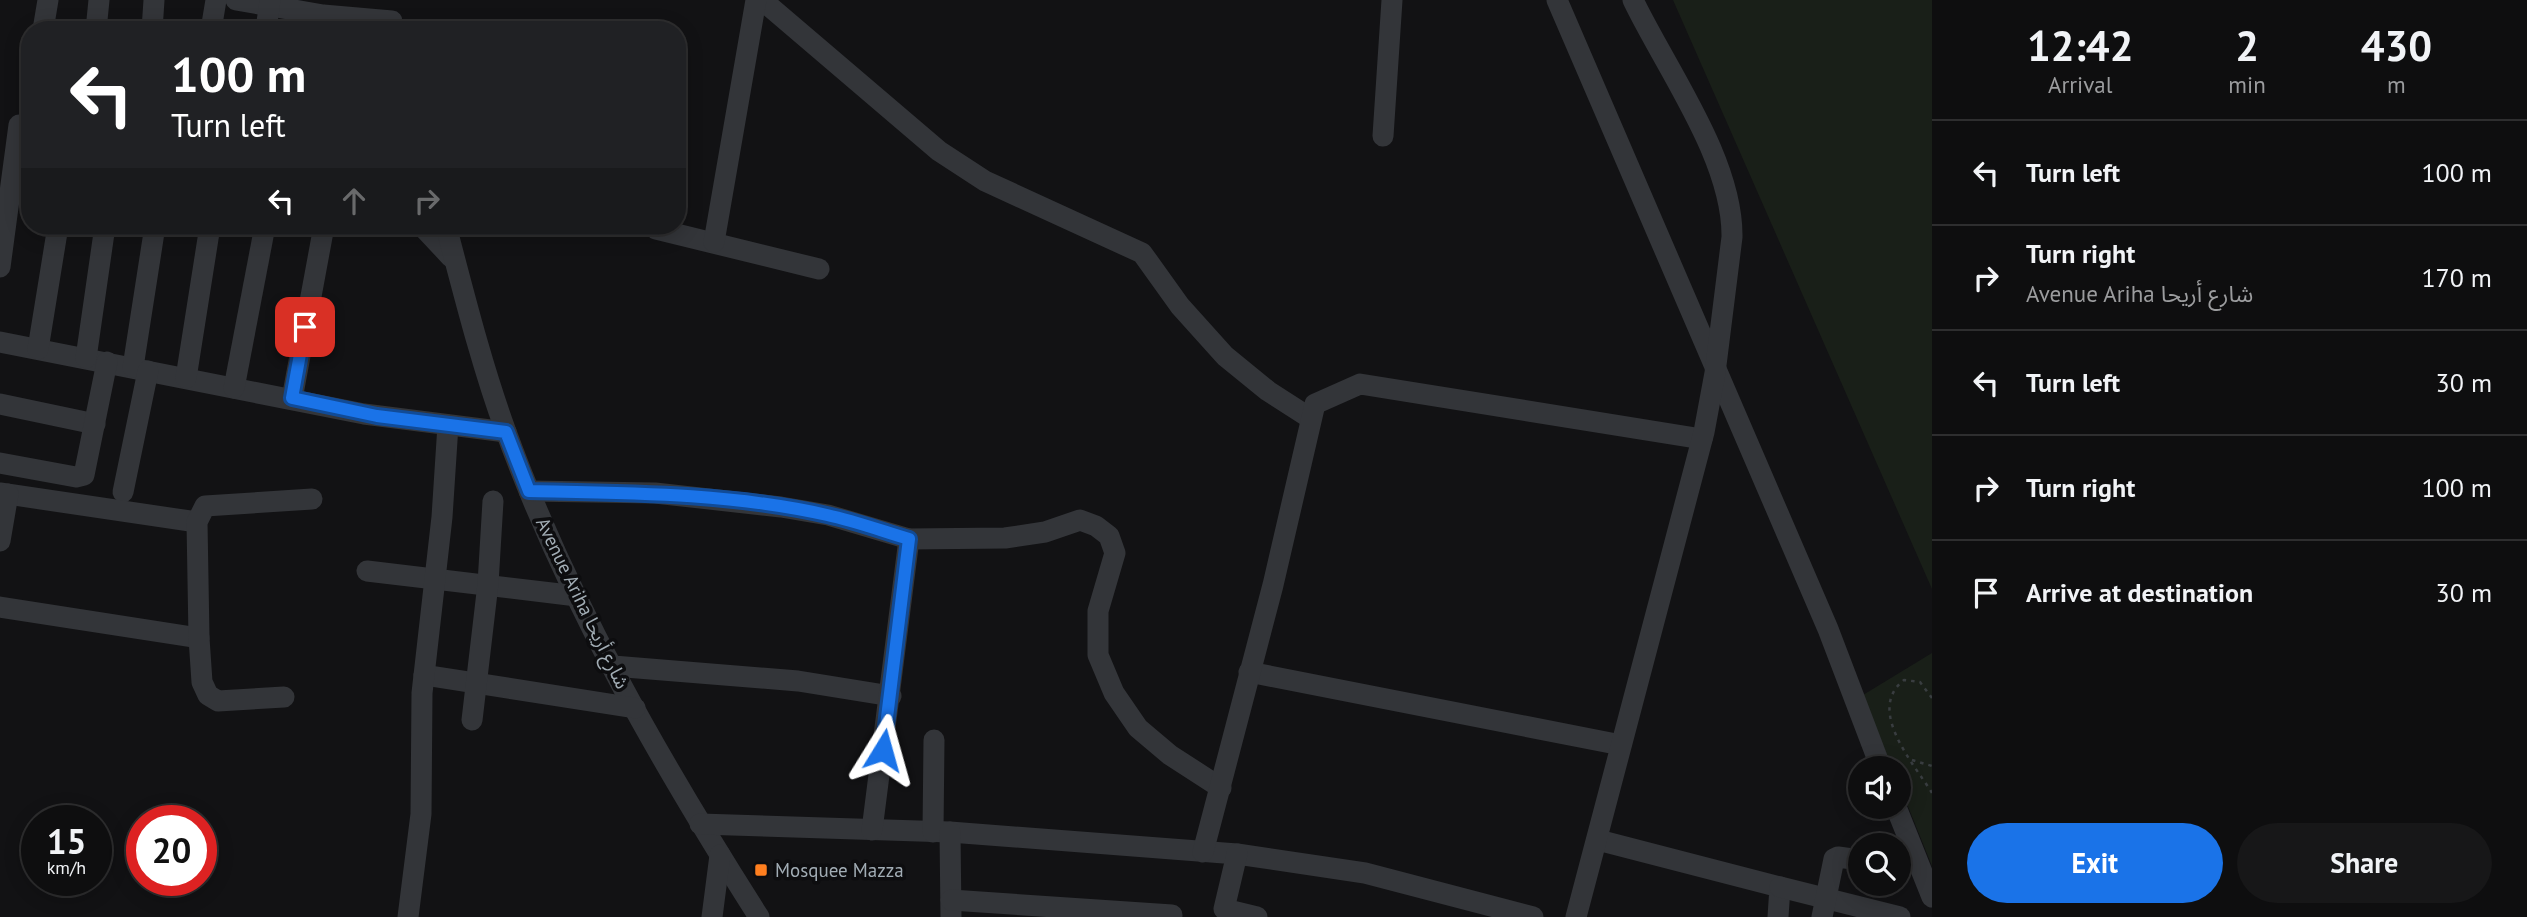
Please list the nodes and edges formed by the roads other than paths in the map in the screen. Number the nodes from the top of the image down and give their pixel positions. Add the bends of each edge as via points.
1 (48, 0) edge
2 (99, 0) edge
3 (154, 0) edge
4 (216, 0) edge
5 (236, 0) edge
6 (759, 0) edge
7 (1392, 0) edge
8 (1557, 0) edge
9 (1633, 0) edge
10 (270, 3) edge
11 (392, 17) edge
12 (44, 21) edge
13 (97, 21) edge
14 (153, 21) edge
15 (212, 21) edge
16 (267, 21) edge
17 (319, 21) edge
18 (336, 21) edge
19 (21, 130) edge
20 (1383, 136) dead end
21 (57, 235) edge
22 (104, 235) edge
23 (154, 235) edge
24 (209, 235) edge
25 (263, 235) edge
26 (322, 235) edge
27 (430, 235) edge
28 (448, 235) edge
29 (683, 235) edge
30 (714, 242) junction
31 (455, 262) junction
32 (0, 267) edge
33 (819, 269) dead end
34 (0, 342) edge
35 (38, 349) junction
36 (96, 360) junction
37 (1716, 368) junction
38 (140, 369) junction
39 (186, 378) junction
40 (234, 388) junction
41 (292, 398) junction
42 (0, 404) edge
43 (1310, 418) junction
44 (95, 424) junction
45 (448, 425) junction
46 (506, 432) junction
47 (1702, 439) junction
48 (0, 463) edge
49 (529, 491) junction
50 (122, 492) dead end
51 (4, 494) edge
52 (312, 499) dead end
53 (493, 501) dead end
54 (197, 522) junction
55 (909, 539) junction
56 (0, 541) edge
57 (367, 571) dead end
58 (435, 576) junction
59 (488, 584) junction
60 (577, 596) junction
61 (0, 607) edge
62 (199, 638) junction
63 (613, 666) junction
64 (1249, 672) junction
65 (424, 675) junction
66 (477, 683) junction
67 (891, 696) junction
68 (284, 698) dead end
69 (635, 708) junction
70 (472, 720) dead end
71 (934, 740) dead end
72 (1621, 745) junction
73 (1876, 756) edge
74 (1221, 788) junction
75 (700, 824) junction
76 (872, 830) junction
77 (941, 832) junction
78 (1598, 840) junction
79 (1203, 852) junction
80 (1237, 854) junction
81 (720, 855) junction
82 (1848, 858) edge
83 (1911, 869) edge
84 (1780, 887) junction
85 (1932, 897) edge
86 (1823, 908) edge
87 (951, 909) edge
88 (1223, 913) edge
89 (1172, 915) edge
90 (408, 917) edge
91 (712, 917) edge
92 (760, 917) edge
93 (1257, 917) edge
94 (1533, 917) edge
95 (1576, 917) edge
96 (1778, 917) edge
97 (1900, 917) edge

1 - 12 street
2 - 13 street
3 - 14 street
4 - 15 street
5 - 10 street
6 - 30 street
6 - 43 street via 939,151 985,181 1142,253 1180,306 1225,356
7 - 20 street
8 - 37 street
9 - 37 street via 1714,158 1732,217
10 - 16 street
10 - 17 street
11 - 18 street
19 - 32 street
21 - 35 street
22 - 36 street
23 - 38 street
24 - 39 street
25 - 40 street
26 - 41 street
27 - 31 street
28 - 31 street, Avenue Ariha شارع أريحا
29 - 30 street
30 - 33 street
31 - 46 street, Avenue Ariha شارع أريحا
34 - 35 street
35 - 36 street
36 - 38 street
36 - 44 street
37 - 47 street
37 - 73 street via 1828,629
38 - 39 street
38 - 50 street
39 - 40 street
40 - 41 street
41 - 45 street
42 - 44 street
43 - 47 street via 1315,404 1360,384
43 - 64 street
44 - 48 street via 87,471 80,478
45 - 46 street
45 - 58 street
46 - 49 street, Avenue Ariha شارع أريحا
47 - 72 street
49 - 55 street via 655,494 781,507 828,515
49 - 60 street, Avenue Ariha شارع أريحا
51 - 54 street
51 - 56 street
52 - 54 street via 205,506
53 - 59 street
54 - 62 street
55 - 67 street
55 - 74 street via 1005,538 1045,532 1080,520 1109,536 1115,554 1098,611 1098,655 1114,693 1138,728
57 - 58 street
58 - 59 street
58 - 65 street
59 - 60 street
59 - 66 street
60 - 63 street, Avenue Ariha شارع أريحا
61 - 62 street
62 - 68 street via 202,682 208,695 218,701
63 - 67 street via 798,681
63 - 69 street, Avenue Ariha شارع أريحا
64 - 72 street
64 - 74 street
65 - 66 street
65 - 90 street via 421,814
66 - 69 street
66 - 70 street
67 - 76 street
69 - 75 street, Avenue Ariha شارع أريحا
71 - 77 street
72 - 78 street
74 - 79 street
75 - 76 street
75 - 81 street, Avenue Ariha شارع أريحا
76 - 77 street
77 - 79 street
77 - 87 street
78 - 84 street
78 - 95 street
79 - 80 street
80 - 88 street
80 - 94 street via 1365,873
81 - 91 street
81 - 92 street, Avenue Ariha شارع أريحا
82 - 86 street via 1834,859
83 - 85 street
84 - 86 street
84 - 96 street
86 - 97 street
87 - 89 street
88 - 93 street

